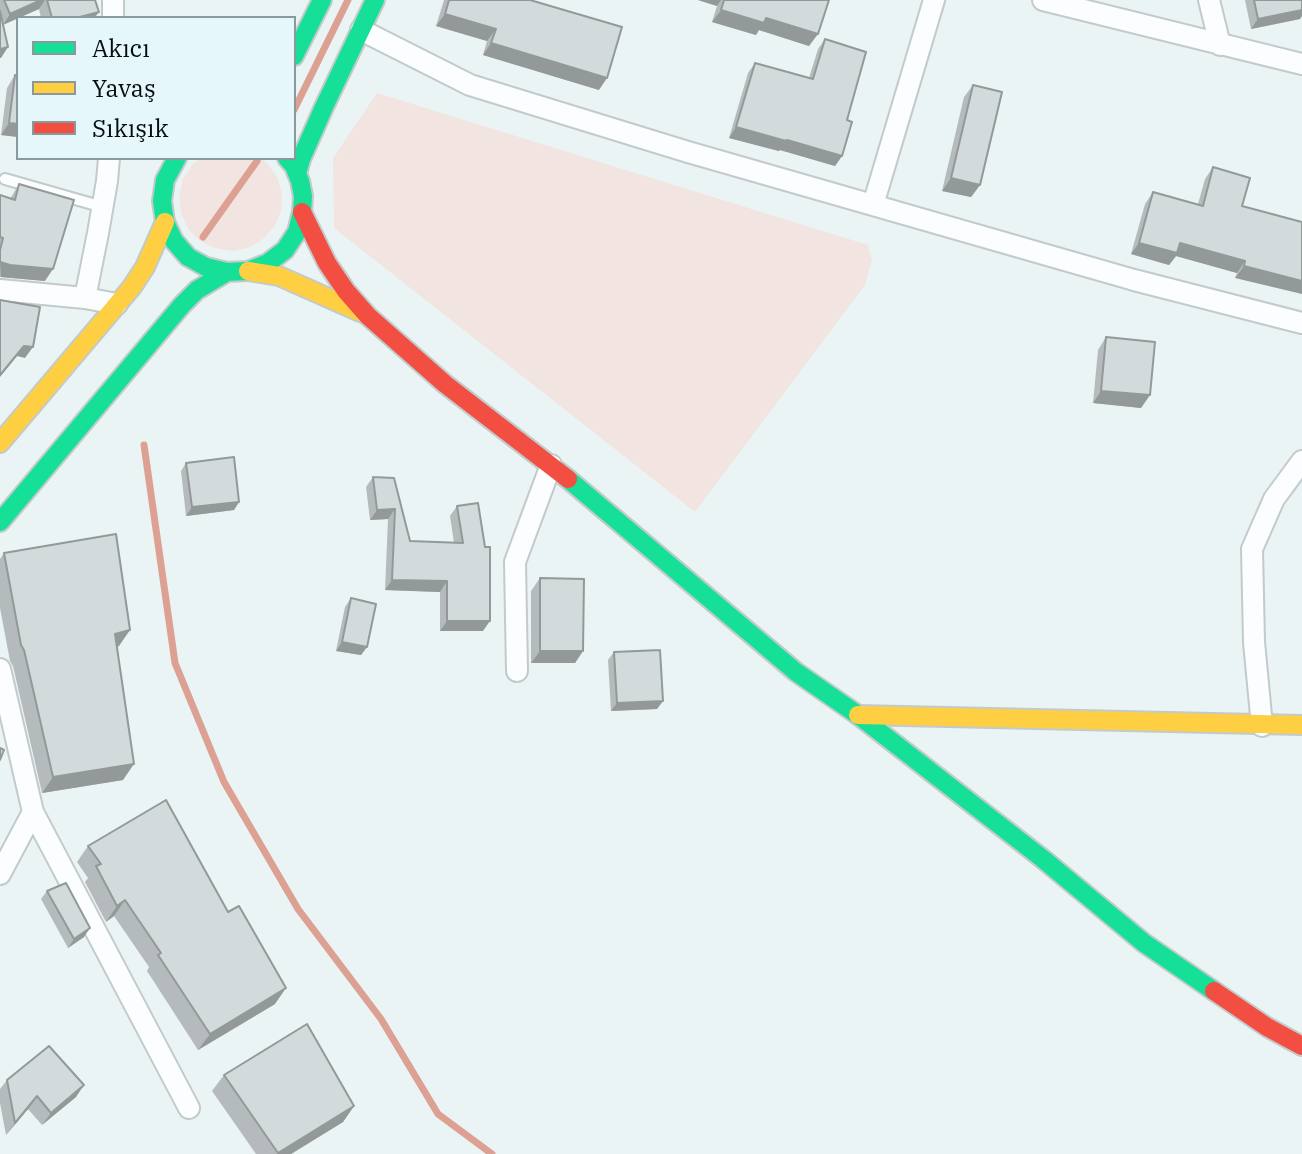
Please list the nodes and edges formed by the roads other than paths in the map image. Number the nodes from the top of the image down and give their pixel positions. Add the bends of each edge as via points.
1 (322, 0) edge
2 (375, 0) edge
3 (934, 0) edge
4 (1043, 0) edge
5 (1209, 0) edge
6 (361, 30) junction
7 (1220, 45) junction
8 (296, 52) edge
9 (1302, 64) edge
10 (109, 160) edge
11 (160, 160) edge
12 (176, 160) edge
13 (292, 166) edge
14 (5, 179) dead end
15 (165, 180) junction
16 (873, 205) junction
17 (103, 207) junction
18 (302, 212) junction
19 (165, 222) junction
20 (248, 271) junction
21 (227, 272) junction
22 (0, 290) edge
23 (85, 298) junction
24 (117, 304) junction
25 (368, 316) junction
26 (1302, 323) edge
27 (0, 443) edge
28 (1302, 461) edge
29 (551, 465) junction
30 (0, 522) edge
31 (0, 669) edge
32 (517, 671) dead end
33 (858, 715) junction
34 (1302, 725) edge
35 (1262, 726) junction
36 (33, 812) junction
37 (0, 874) edge
38 (1302, 1046) edge
39 (189, 1108) dead end

1 - 8 main road
2 - 6 main road
3 - 16 street
4 - 7 street
5 - 7 street
6 - 13 main road via 301,159
6 - 16 street via 470,85
7 - 9 street
10 - 17 street
11 - 15 main road
12 - 15 main road
13 - 18 main road via 303,196
14 - 17 lane
15 - 19 main road
16 - 26 street
17 - 23 street
18 - 20 main road via 285,250
18 - 25 main road via 327,263
19 - 21 main road via 188,257
19 - 24 main road via 145,267
20 - 21 main road
20 - 25 main road via 306,286
21 - 30 main road via 182,305
22 - 23 street
23 - 24 street
24 - 27 main road
25 - 29 main road via 445,384
28 - 35 street via 1274,499 1252,549
29 - 32 street via 515,562
29 - 33 main road via 796,672
31 - 36 street
33 - 35 main road
33 - 38 main road via 1144,943
34 - 35 main road
36 - 37 street
36 - 39 street

